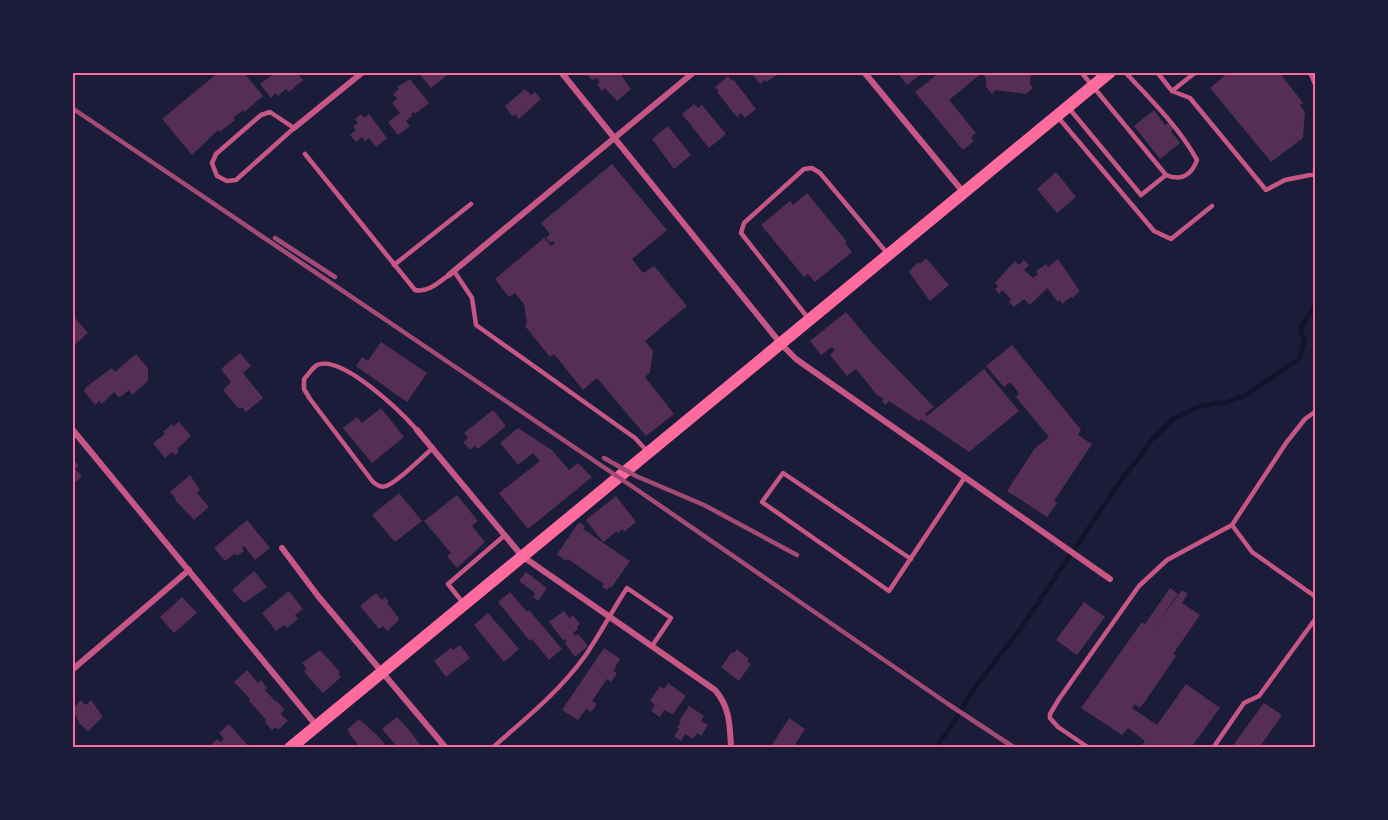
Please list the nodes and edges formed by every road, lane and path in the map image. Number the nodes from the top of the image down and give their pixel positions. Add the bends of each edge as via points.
1 (363, 72) edge
2 (561, 72) edge
3 (694, 72) edge
4 (864, 72) edge
5 (1081, 72) edge
6 (1110, 72) edge
7 (1125, 72) edge
8 (1157, 72) edge
9 (1196, 72) edge
10 (1310, 72) edge
11 (1094, 86) junction
12 (1316, 86) edge
13 (1172, 91) junction
14 (1068, 107) junction
15 (1057, 116) junction
16 (1316, 124) edge
17 (294, 128) junction
18 (615, 138) junction
19 (305, 154) dead end
20 (1166, 175) junction
21 (964, 194) junction
22 (471, 204) dead end
23 (1212, 206) dead end
24 (889, 255) junction
25 (394, 265) junction
26 (452, 273) junction
27 (810, 320) junction
28 (781, 344) junction
29 (1316, 411) edge
30 (417, 430) joint
31 (73, 433) edge
32 (433, 448) junction
33 (649, 453) junction
34 (965, 477) junction
35 (1232, 525) junction
36 (505, 536) junction
37 (282, 548) dead end
38 (522, 556) junction
39 (911, 559) junction
40 (189, 570) junction
41 (1110, 579) dead end
42 (1316, 597) edge
43 (464, 604) junction
44 (609, 616) junction
45 (1316, 618) edge
46 (652, 646) junction
47 (72, 670) edge
48 (381, 672) junction
49 (316, 725) junction
50 (290, 748) edge
51 (446, 748) edge
52 (492, 748) edge
53 (731, 748) edge
54 (1089, 748) edge
55 (1213, 748) edge

1 - 17 street
2 - 18 street
3 - 18 street
4 - 21 street
5 - 11 lane
6 - 11 main road
7 - 20 lane via 1169,120 1197,160 1194,170 1185,177
8 - 13 lane
9 - 13 lane
10 - 12 lane
11 - 14 main road
11 - 20 lane
13 - 16 lane via 1190,98 1266,190 1285,180 1315,174
14 - 15 main road
14 - 20 lane via 1141,195
15 - 21 main road
15 - 23 lane via 1154,231 1171,239
17 - 17 lane via 236,180 227,182 214,171 216,153 261,115 270,112
18 - 26 street
18 - 28 street
19 - 25 lane
21 - 24 main road
22 - 25 lane
24 - 27 main road
24 - 27 lane via 820,173 812,168 804,170 744,223 741,233
25 - 26 lane via 415,290 422,291
26 - 33 lane via 472,298 476,326 635,438
27 - 28 main road
28 - 33 main road
28 - 34 street
29 - 35 lane via 1286,443
30 - 32 street
30 - 32 lane via 384,397 341,368 317,365 304,379 310,399 378,486 386,486
31 - 40 street
32 - 36 street
33 - 38 main road
34 - 39 lane
34 - 41 street
35 - 42 lane via 1252,552
35 - 54 lane via 1167,560 1139,586 1059,699 1050,718
36 - 38 street
36 - 43 lane via 448,584
37 - 48 street
38 - 43 main road
38 - 44 street
39 - 39 lane via 889,591 762,502 783,472
40 - 47 street
40 - 49 street
43 - 48 main road
44 - 46 street
44 - 46 lane via 627,588 671,618
44 - 52 lane via 561,684
45 - 55 lane via 1259,696 1244,703
46 - 53 street via 710,685 723,700 729,716
48 - 49 main road
48 - 51 street
49 - 50 main road

